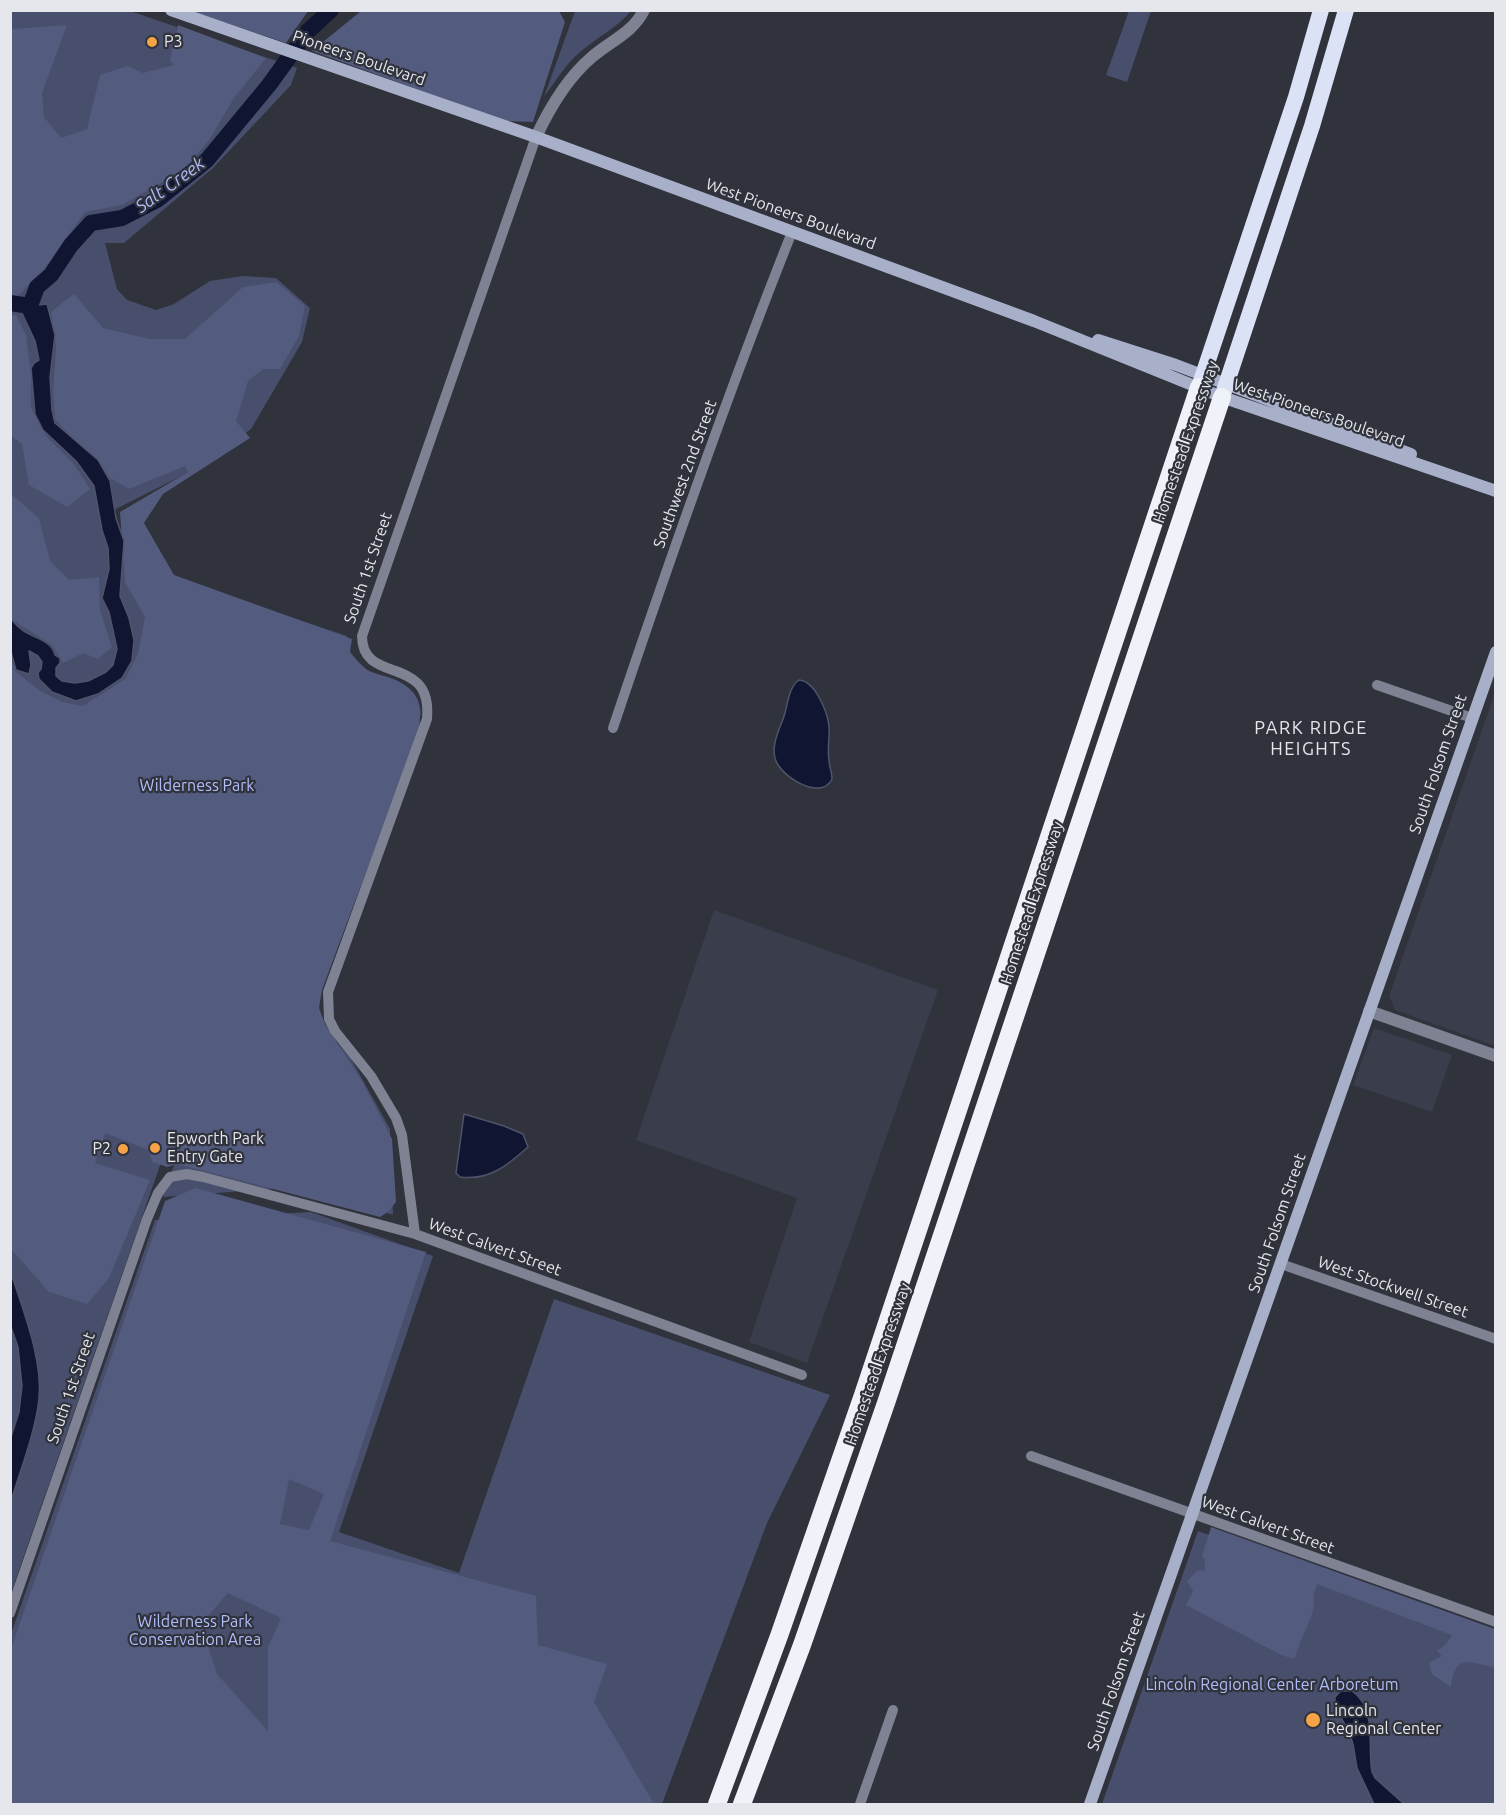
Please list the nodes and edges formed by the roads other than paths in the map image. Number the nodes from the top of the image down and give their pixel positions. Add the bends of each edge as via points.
1 (171, 10) edge
2 (644, 10) edge
3 (1321, 10) edge
4 (1347, 10) edge
5 (536, 137) junction
6 (792, 232) junction
7 (1201, 381) junction
8 (1224, 391) junction
9 (1496, 489) edge
10 (1496, 652) edge
11 (1377, 685) dead end
12 (1472, 718) junction
13 (613, 728) dead end
14 (1369, 1011) junction
15 (1496, 1056) edge
16 (170, 1177) joint
17 (415, 1234) junction
18 (1281, 1264) junction
19 (1496, 1339) edge
20 (802, 1375) dead end
21 (1031, 1455) dead end
22 (1192, 1513) junction
23 (10, 1613) edge
24 (1496, 1622) edge
25 (893, 1710) dead end
26 (717, 1804) edge
27 (742, 1804) edge
28 (860, 1804) edge
29 (1090, 1804) edge

1 - 5 main road, Pioneers Boulevard
2 - 5 street, South 1st Street via 633,27 592,56 575,74 547,113
3 - 7 highway, Homestead Expressway
4 - 8 highway, Homestead Expressway
5 - 6 main road, West Pioneers Boulevard
5 - 17 street, South 1st Street via 362,636 362,647 372,661 402,672 418,683 427,700 428,719 328,992 327,1004 335,1031 396,1118 402,1135
6 - 7 main road, West Pioneers Boulevard
6 - 13 street, Southwest 2nd Street via 746,347
7 - 8 main road, West Pioneers Boulevard
7 - 26 highway, Homestead Expressway via 867,1383
8 - 9 main road, West Pioneers Boulevard
8 - 27 highway, Homestead Expressway via 886,1403
10 - 12 main road, South Folsom Street
11 - 12 street
12 - 14 main road, South Folsom Street
14 - 15 street
14 - 18 main road, South Folsom Street
16 - 17 street, West Calvert Street via 203,1177
16 - 23 street, South 1st Street via 147,1219
17 - 20 street, West Calvert Street
18 - 19 street, West Stockwell Street
18 - 22 main road, South Folsom Street
21 - 22 street, West Calvert Street
22 - 24 street, West Calvert Street
22 - 29 main road, South Folsom Street
25 - 28 street

